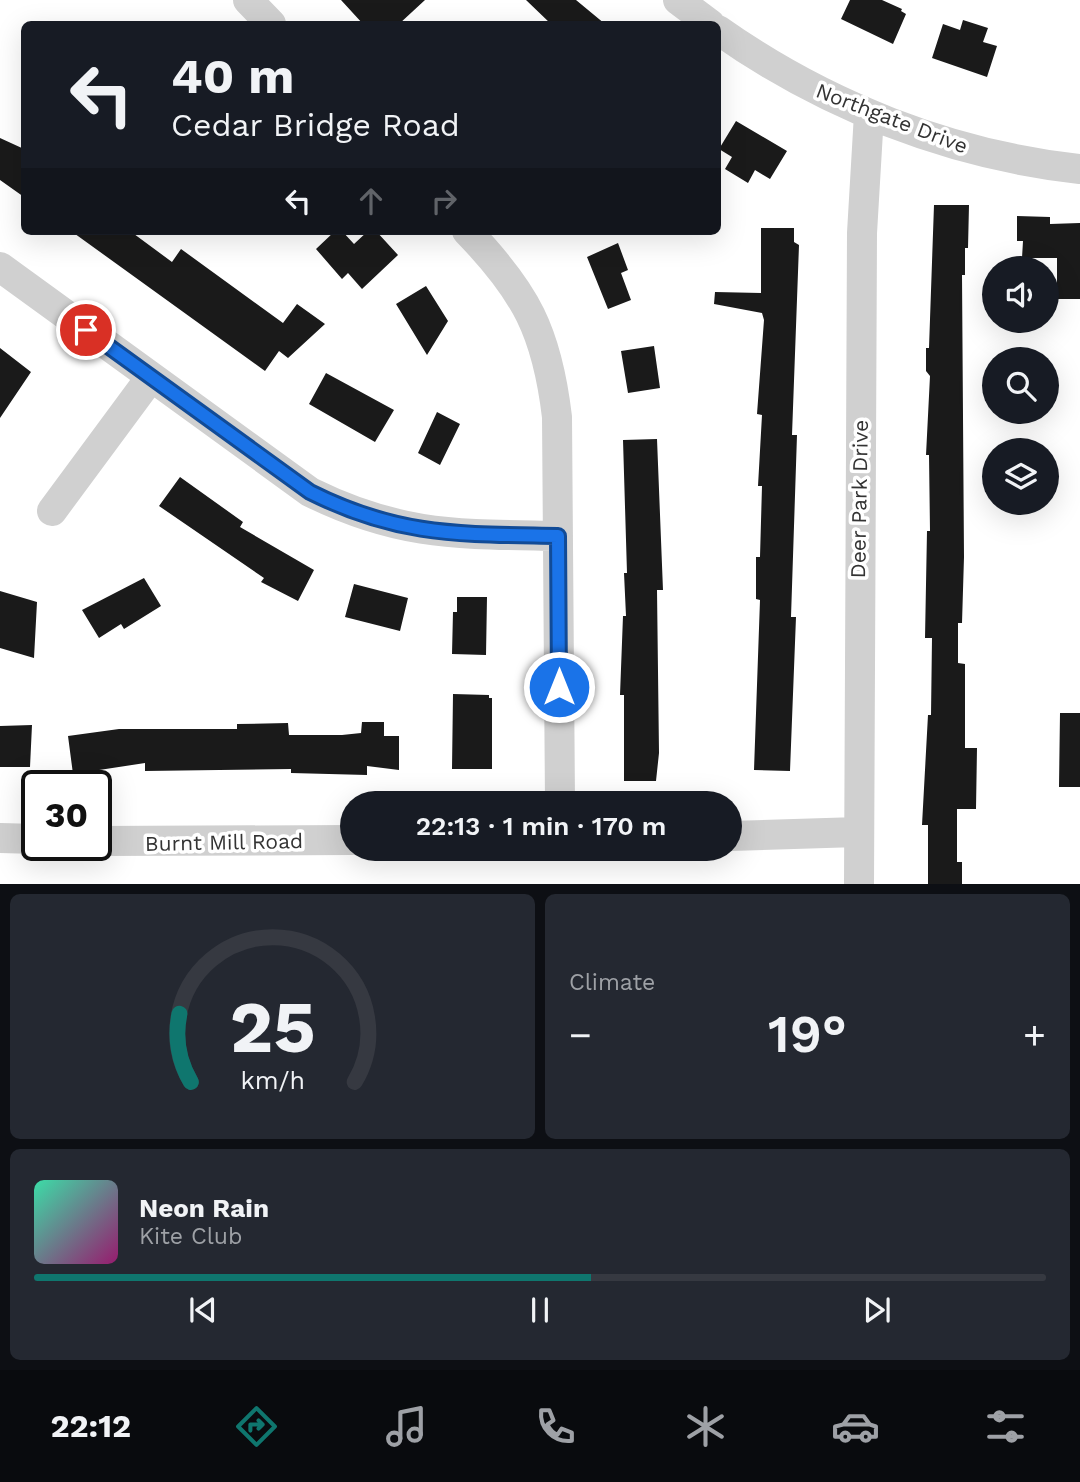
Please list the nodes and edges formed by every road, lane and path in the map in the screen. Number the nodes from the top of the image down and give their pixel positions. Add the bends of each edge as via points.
1 (248, 0) edge
2 (678, 0) edge
3 (268, 21) edge
4 (706, 21) edge
5 (721, 32) edge
6 (869, 114) junction
7 (1080, 169) edge
8 (471, 235) edge
9 (0, 267) edge
10 (151, 377) junction
11 (52, 511) dead end
12 (558, 536) junction
13 (560, 791) edge
14 (858, 832) junction
15 (742, 836) edge
16 (0, 838) edge
17 (21, 839) edge
18 (340, 839) edge
19 (112, 841) edge
20 (859, 884) edge

1 - 3 street
2 - 4 street
5 - 6 street, Northgate Drive via 808,86
6 - 7 street, Northgate Drive via 988,154
6 - 14 street, Deer Park Drive via 862,233
8 - 12 street via 504,270 527,305 543,343 557,417
9 - 10 street
10 - 11 street
10 - 12 street via 310,492 350,512 438,533
12 - 13 street
14 - 15 street
14 - 20 street, Deer Park Drive
16 - 17 street
18 - 19 street, Burnt Mill Road

